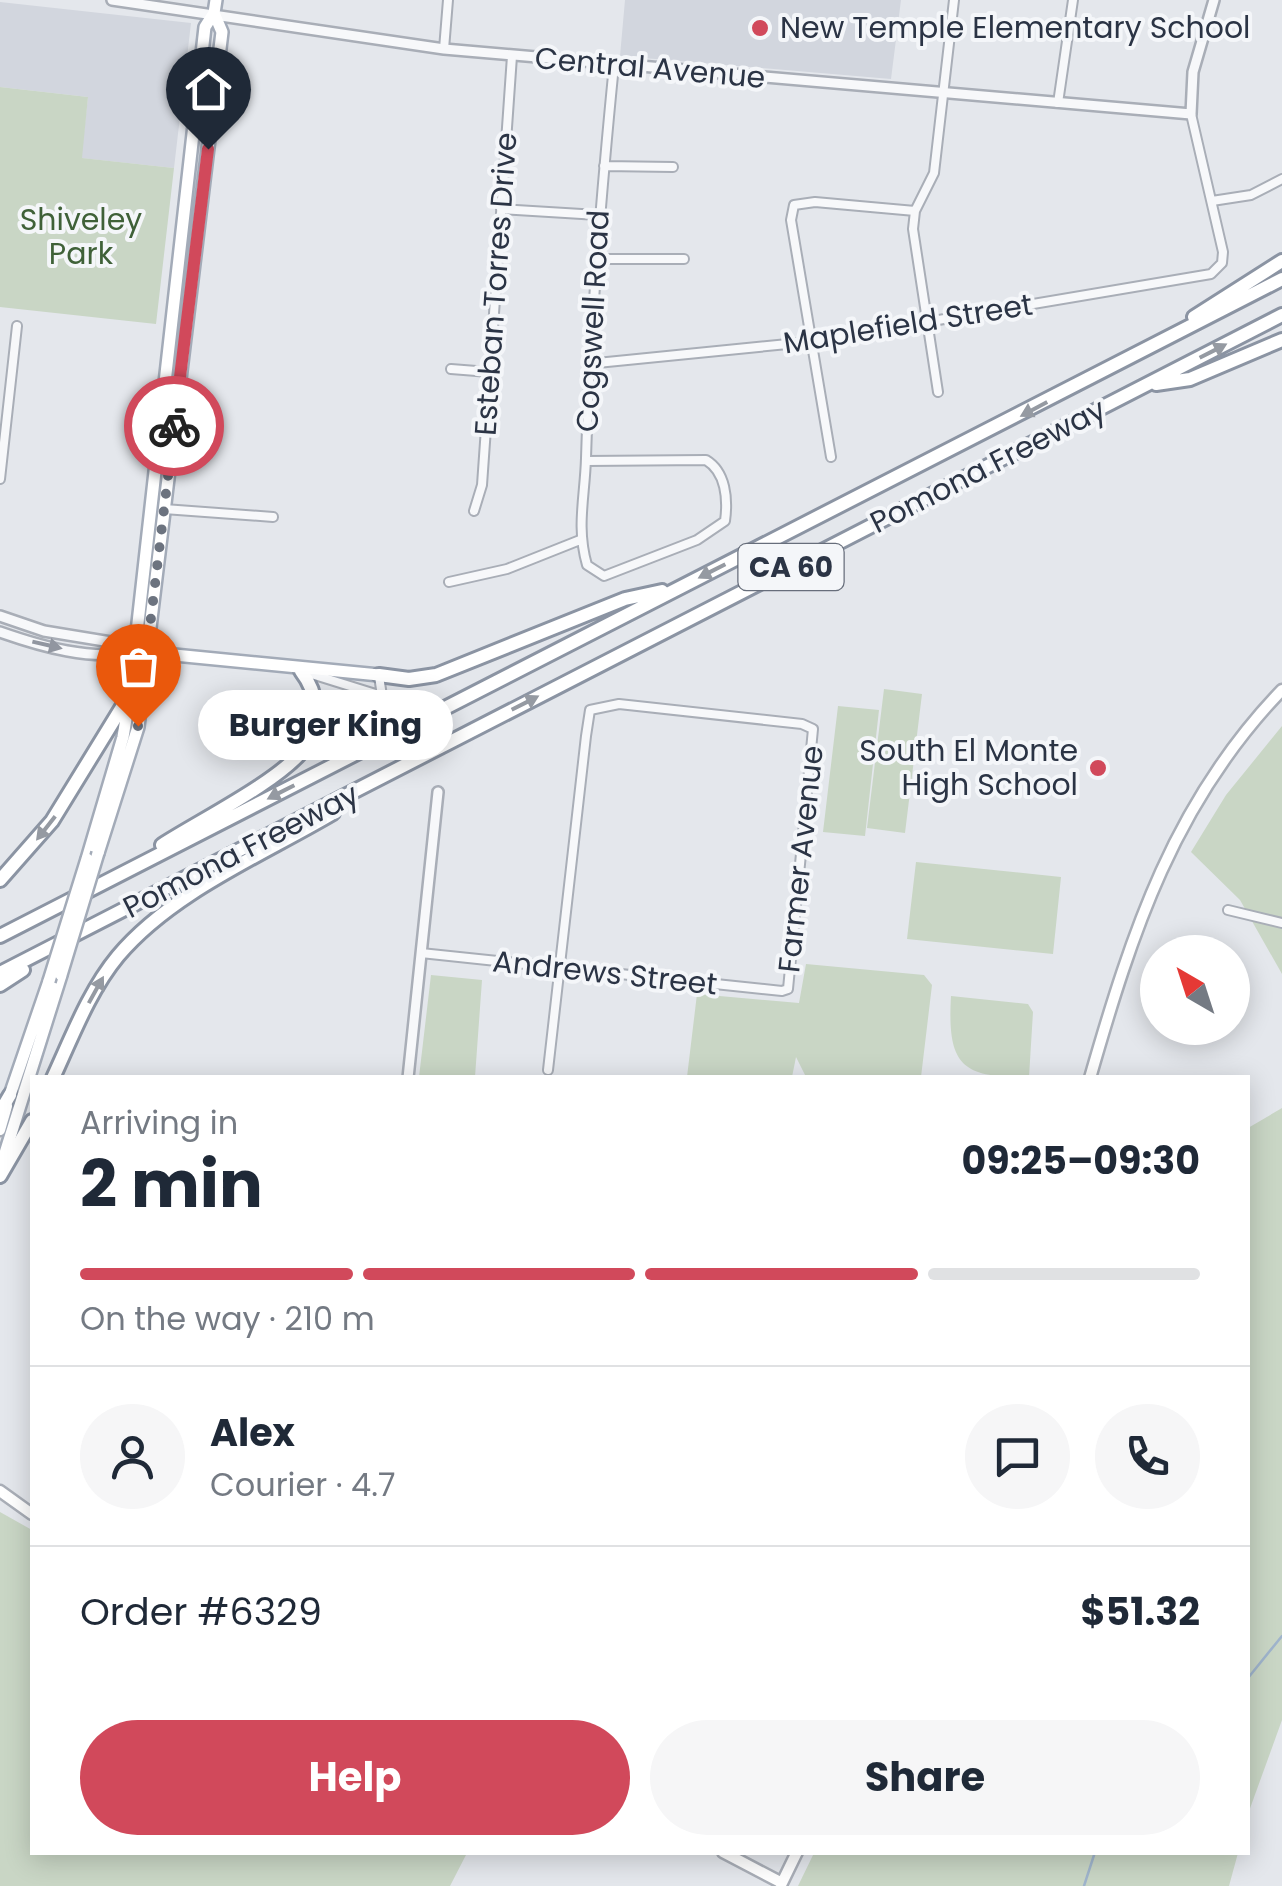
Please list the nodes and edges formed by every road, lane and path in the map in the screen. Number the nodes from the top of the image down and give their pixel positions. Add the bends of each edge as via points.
1 (112, 0) edge
2 (448, 0) edge
3 (954, 0) edge
4 (1073, 0) edge
5 (1214, 0) edge
6 (215, 7) edge
7 (444, 49) junction
8 (512, 56) junction
9 (614, 65) junction
10 (943, 94) junction
11 (1058, 103) junction
12 (1191, 114) junction
13 (604, 166) junction
14 (673, 167) dead end
15 (1282, 179) edge
16 (1212, 201) junction
17 (500, 209) junction
18 (914, 211) junction
19 (598, 215) junction
20 (597, 259) junction
21 (684, 259) dead end
22 (1282, 261) edge
23 (1282, 279) edge
24 (1282, 315) edge
25 (928, 321) junction
26 (17, 326) dead end
27 (1282, 340) edge
28 (808, 342) junction
29 (587, 364) junction
30 (1120, 364) junction
31 (451, 369) dead end
32 (489, 372) junction
33 (166, 373) junction
34 (180, 376) junction
35 (1144, 386) junction
36 (938, 392) dead end
37 (831, 457) dead end
38 (586, 461) junction
39 (0, 479) edge
40 (164, 508) junction
41 (474, 511) dead end
42 (273, 518) dead end
43 (580, 540) junction
44 (448, 582) dead end
45 (679, 588) junction
46 (0, 616) edge
47 (0, 632) edge
48 (98, 640) junction
49 (141, 651) junction
50 (95, 653) junction
51 (301, 671) junction
52 (379, 675) junction
53 (1282, 690) edge
54 (130, 694) junction
55 (439, 750) junction
56 (438, 792) dead end
57 (93, 856) junction
58 (0, 880) edge
59 (90, 890) junction
60 (1228, 910) dead end
61 (1278, 922) edge
62 (87, 929) junction
63 (0, 936) edge
64 (421, 953) junction
65 (560, 968) junction
66 (0, 974) edge
67 (0, 984) edge
68 (788, 990) joint
69 (548, 1070) dead end
70 (30, 1075) edge
71 (30, 1075) edge
72 (55, 1075) edge
73 (408, 1075) edge
74 (1091, 1075) edge
75 (10, 1095) junction
76 (0, 1112) edge
77 (30, 1124) edge
78 (0, 1130) edge
79 (0, 1172) edge
80 (0, 1491) edge
81 (30, 1513) edge
82 (728, 1855) edge
83 (796, 1855) edge
84 (781, 1884) edge

1 - 6 street, Central Avenue
2 - 7 street
3 - 10 street
4 - 11 street
5 - 12 street via 1193,72
6 - 7 street, Central Avenue
6 - 33 main road via 204,27
6 - 34 main road via 222,32
7 - 8 street, Central Avenue
8 - 9 street, Central Avenue
8 - 17 street, Esteban Torres Drive
9 - 10 street, Central Avenue
9 - 13 street, Cogswell Road
10 - 11 street, Central Avenue
10 - 18 street via 934,173
11 - 12 street, Central Avenue
12 - 16 street
13 - 14 street
13 - 19 street, Cogswell Road
15 - 16 street via 1251,195
16 - 25 street, Maplefield Street via 1222,263 1200,277
17 - 19 street
17 - 32 street, Esteban Torres Drive
18 - 25 street
18 - 28 street via 794,205
19 - 20 street, Cogswell Road
20 - 21 street
20 - 29 street, Cogswell Road
22 - 30 highway
23 - 30 highway, Pomona Freeway / CA 60
35 -> 24 highway, Pomona Freeway / CA 60
25 - 28 street, Maplefield Street
25 - 36 street
26 - 39 street
27 - 35 highway via 1190,379
28 - 29 street, Maplefield Street
28 - 37 street
29 - 38 street, Cogswell Road
30 -> 45 highway, Pomona Freeway / CA 60
31 - 32 street
32 - 41 street, Esteban Torres Drive via 482,484
33 - 34 main road
33 - 49 main road
34 - 40 main road
55 -> 35 highway, Pomona Freeway / CA 60
38 - 43 street, Cogswell Road
38 - 43 street, Cogswell Road via 706,460 720,472 726,515 722,526 604,576 594,573
40 - 42 street
40 - 49 main road
43 - 44 street via 508,569
45 - 52 highway via 625,599 436,674
45 -> 59 highway, Pomona Freeway / CA 60
46 - 48 street
47 -> 50 street
48 - 49 street
48 - 50 street
49 - 50 street
49 - 51 main road
49 - 54 main road
49 - 57 main road via 138,726
51 - 52 main road
51 - 52 street via 382,696
51 - 59 highway via 317,704 305,749
53 - 74 main road via 1237,742 1172,845 1138,917
54 - 57 main road
54 -> 58 highway via 52,822
55 - 62 highway, Pomona Freeway / CA 60
72 -> 55 highway via 106,973 150,925
56 - 64 street
57 - 70 main road, bridge
57 - 75 main road, bridge
59 - 63 highway, Pomona Freeway / CA 60
60 - 61 street
62 - 66 highway, Pomona Freeway / CA 60
62 - 67 highway
64 - 65 street, Andrews Street
64 - 73 street
65 - 68 street, Andrews Street
65 - 68 street, Farmer Avenue via 587,715 596,707 628,705 813,730
65 - 69 street
71 - 79 main road, bridge
75 - 76 highway
75 - 78 main road
77 - 79 highway
80 - 81 main road
82 - 84 main road
83 - 84 main road

